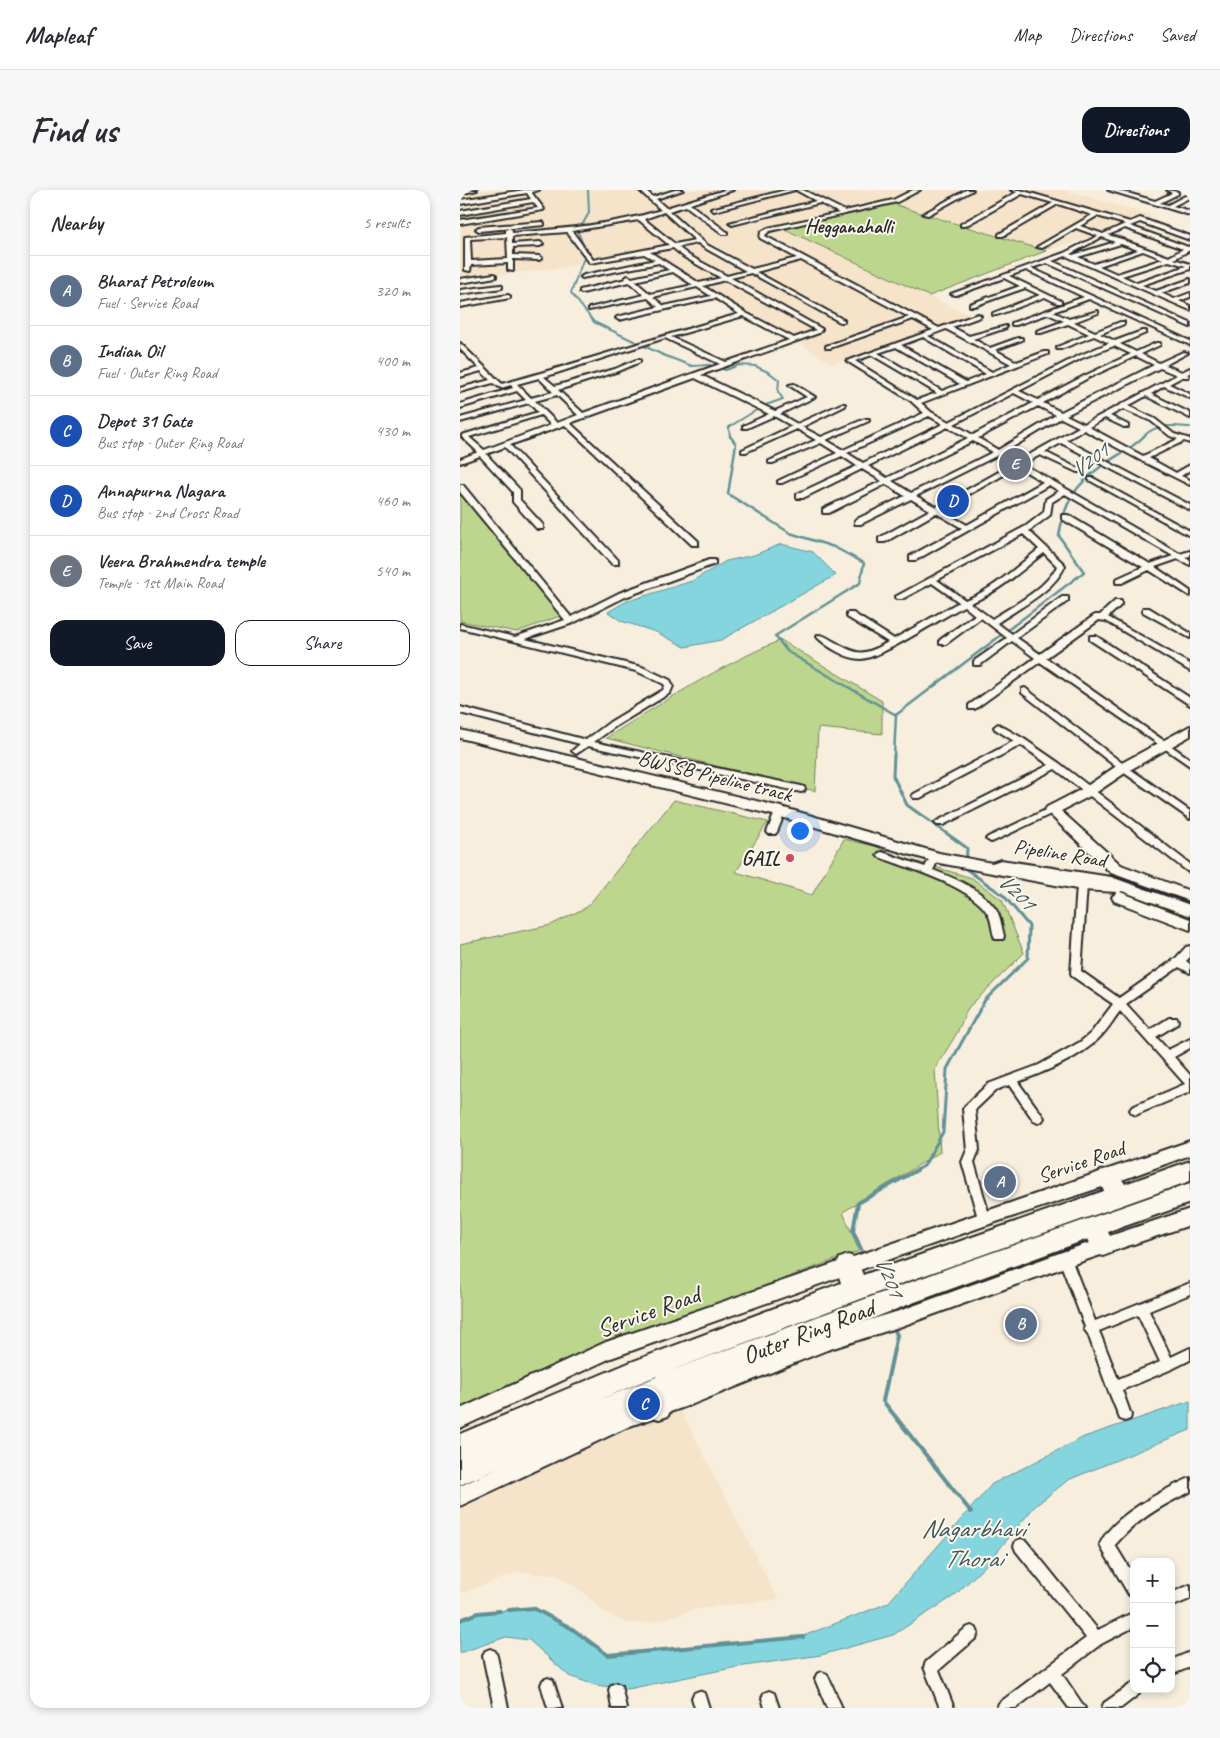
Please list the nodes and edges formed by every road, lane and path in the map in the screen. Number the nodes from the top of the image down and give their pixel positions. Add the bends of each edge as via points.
1 (474, 190) edge
2 (527, 190) edge
3 (536, 190) edge
4 (642, 190) edge
5 (680, 190) edge
6 (730, 190) edge
7 (792, 190) edge
8 (799, 190) edge
9 (917, 190) edge
10 (970, 190) edge
11 (1014, 190) edge
12 (1111, 190) edge
13 (1120, 190) edge
14 (1170, 190) edge
15 (460, 192) edge
16 (1021, 192) junction
17 (1187, 197) dead end
18 (652, 199) junction
19 (535, 200) junction
20 (820, 201) junction
21 (460, 202) edge
22 (1058, 202) junction
23 (1157, 202) junction
24 (687, 204) junction
25 (1168, 207) junction
26 (714, 209) dead end
27 (666, 212) junction
28 (460, 213) edge
29 (844, 213) junction
30 (1190, 213) edge
31 (511, 214) junction
32 (926, 214) dead end
33 (1097, 214) junction
34 (640, 218) junction
35 (460, 222) edge
36 (732, 223) dead end
37 (542, 224) dead end
38 (963, 225) dead end
39 (1128, 225) junction
40 (1076, 226) junction
41 (510, 227) junction
42 (479, 229) dead end
43 (568, 230) junction
44 (725, 234) dead end
45 (509, 235) junction
46 (1001, 235) dead end
47 (1101, 236) junction
48 (1190, 238) edge
49 (700, 241) junction
50 (1123, 241) junction
51 (540, 244) dead end
52 (510, 246) junction
53 (672, 246) junction
54 (1040, 247) dead end
55 (1146, 249) junction
56 (1189, 249) edge
57 (645, 252) junction
58 (1066, 254) junction
59 (1073, 257) junction
60 (539, 258) dead end
61 (802, 258) junction
62 (1171, 258) junction
63 (510, 259) junction
64 (606, 260) junction
65 (660, 261) junction
66 (1047, 261) junction
67 (1094, 266) junction
68 (1190, 266) edge
69 (1026, 268) junction
70 (511, 270) dead end
71 (618, 270) junction
72 (675, 270) junction
73 (753, 271) junction
74 (494, 276) dead end
75 (1004, 276) junction
76 (1116, 276) junction
77 (584, 277) dead end
78 (727, 278) junction
79 (630, 280) junction
80 (460, 281) edge
81 (1190, 281) edge
82 (700, 285) junction
83 (1137, 285) junction
84 (500, 286) dead end
85 (1025, 286) junction
86 (582, 291) dead end
87 (460, 292) edge
88 (1156, 293) junction
89 (954, 294) dead end
90 (1190, 295) edge
91 (648, 296) junction
92 (717, 296) junction
93 (1046, 296) junction
94 (508, 297) dead end
95 (1088, 297) junction
96 (1174, 301) junction
97 (1059, 302) dead end
98 (460, 305) edge
99 (972, 305) dead end
100 (662, 308) junction
101 (1190, 308) edge
102 (591, 309) dead end
103 (1049, 312) junction
104 (1096, 312) dead end
105 (744, 314) junction
106 (994, 314) dead end
107 (978, 316) dead end
108 (914, 317) junction
109 (619, 318) dead end
110 (842, 321) dead end
111 (1069, 322) junction
112 (1122, 323) dead end
113 (1014, 324) dead end
114 (1190, 325) edge
115 (947, 327) junction
116 (1004, 327) dead end
117 (938, 330) junction
118 (1039, 332) dead end
119 (1144, 332) dead end
120 (1095, 334) junction
121 (923, 335) junction
122 (665, 336) junction
123 (969, 338) junction
124 (1020, 339) dead end
125 (794, 340) junction
126 (1114, 343) junction
127 (1190, 343) edge
128 (897, 344) junction
129 (1158, 344) dead end
130 (460, 346) edge
131 (828, 347) dead end
132 (1059, 348) dead end
133 (990, 350) junction
134 (1046, 352) dead end
135 (873, 353) junction
136 (1135, 353) junction
137 (1185, 353) dead end
138 (596, 358) junction
139 (638, 361) dead end
140 (603, 362) dead end
141 (1016, 364) junction
142 (722, 365) junction
143 (1159, 365) junction
144 (610, 366) dead end
145 (483, 369) junction
146 (617, 370) junction
147 (1190, 370) edge
148 (624, 374) dead end
149 (991, 374) junction
150 (1182, 374) junction
151 (460, 375) edge
152 (696, 375) junction
153 (540, 376) junction
154 (1190, 377) edge
155 (494, 381) junction
156 (965, 384) junction
157 (1164, 384) junction
158 (515, 386) junction
159 (792, 386) dead end
160 (460, 390) edge
161 (1013, 390) junction
162 (556, 391) junction
163 (942, 393) junction
164 (1146, 394) junction
165 (1190, 396) edge
166 (529, 400) junction
167 (1038, 402) junction
168 (916, 403) junction
169 (844, 405) dead end
170 (460, 406) edge
171 (1124, 406) junction
172 (542, 413) junction
173 (929, 413) junction
174 (774, 414) junction
175 (1062, 414) junction
176 (582, 416) junction
177 (1105, 416) junction
178 (1190, 416) edge
179 (460, 420) edge
180 (867, 420) dead end
181 (566, 422) junction
182 (949, 424) junction
183 (556, 426) junction
184 (1126, 426) dead end
185 (797, 427) junction
186 (745, 428) dead end
187 (1082, 428) junction
188 (462, 435) edge
189 (973, 438) junction
190 (821, 440) junction
191 (1061, 440) junction
192 (1187, 440) edge
193 (506, 444) junction
194 (744, 451) dead end
195 (482, 452) junction
196 (1040, 452) junction
197 (842, 453) junction
198 (997, 453) junction
199 (1142, 459) junction
200 (460, 461) edge
201 (771, 462) dead end
202 (1018, 464) junction
203 (863, 466) junction
204 (1190, 468) edge
205 (1079, 471) dead end
206 (1176, 476) junction
207 (1091, 479) dead end
208 (887, 481) junction
209 (780, 482) dead end
210 (1048, 482) junction
211 (1190, 483) edge
212 (460, 487) edge
213 (1069, 494) junction
214 (800, 496) dead end
215 (911, 496) junction
216 (1190, 508) edge
217 (936, 510) junction
218 (826, 511) dead end
219 (1065, 517) dead end
220 (858, 522) dead end
221 (540, 527) dead end
222 (968, 528) junction
223 (1024, 531) junction
224 (1190, 534) edge
225 (882, 540) dead end
226 (695, 543) dead end
227 (1044, 549) junction
228 (1190, 552) edge
229 (1180, 557) junction
230 (913, 558) dead end
231 (615, 562) dead end
232 (712, 562) dead end
233 (1190, 563) edge
234 (1149, 567) junction
235 (933, 580) junction
236 (1119, 581) dead end
237 (1190, 594) edge
238 (899, 597) dead end
239 (1065, 599) dead end
240 (963, 603) junction
241 (1118, 603) dead end
242 (1146, 610) dead end
243 (980, 615) junction
244 (850, 616) dead end
245 (1103, 617) junction
246 (570, 620) junction
247 (992, 623) junction
248 (460, 626) edge
249 (1190, 636) edge
250 (821, 637) dead end
251 (1012, 638) junction
252 (1093, 638) dead end
253 (516, 639) junction
254 (894, 642) junction
255 (944, 642) dead end
256 (1040, 658) junction
257 (977, 663) dead end
258 (1190, 668) edge
259 (1025, 691) dead end
260 (1190, 702) edge
261 (972, 707) dead end
262 (460, 710) edge
263 (998, 726) dead end
264 (1190, 730) edge
265 (460, 734) edge
266 (1021, 741) junction
267 (587, 743) junction
268 (1167, 745) junction
269 (576, 751) dead end
270 (1190, 763) edge
271 (1056, 765) junction
272 (1123, 768) junction
273 (801, 789) dead end
274 (1089, 791) junction
275 (917, 796) dead end
276 (1052, 810) junction
277 (780, 812) junction
278 (1190, 816) edge
279 (940, 823) dead end
280 (772, 832) dead end
281 (991, 839) dead end
282 (882, 855) dead end
283 (934, 858) junction
284 (959, 863) joint
285 (993, 868) junction
286 (1190, 869) edge
287 (928, 872) junction
288 (1122, 880) junction
289 (1082, 885) junction
290 (1190, 896) edge
291 (1190, 911) edge
292 (1190, 925) edge
293 (999, 936) dead end
294 (1190, 950) edge
295 (1179, 962) junction
296 (1190, 969) edge
297 (1119, 1003) junction
298 (1173, 1021) dead end
299 (1148, 1036) junction
300 (1190, 1042) edge
301 (1166, 1056) junction
302 (1011, 1080) junction
303 (1190, 1082) edge
304 (1190, 1087) edge
305 (1136, 1110) dead end
306 (1038, 1118) dead end
307 (1190, 1148) edge
308 (1190, 1171) edge
309 (1114, 1187) junction
310 (1190, 1193) edge
311 (1190, 1217) edge
312 (984, 1218) junction
313 (1099, 1236) junction
314 (1065, 1259) junction
315 (1190, 1288) edge
316 (873, 1289) junction
317 (1141, 1308) junction
318 (1090, 1329) junction
319 (1190, 1354) edge
320 (1168, 1364) junction
321 (1114, 1387) junction
322 (662, 1396) junction
323 (1124, 1415) dead end
324 (460, 1419) edge
325 (460, 1447) edge
326 (460, 1472) edge
327 (1190, 1485) edge
328 (460, 1496) edge
329 (1020, 1546) dead end
330 (1130, 1583) edge
331 (1190, 1592) edge
332 (1175, 1598) edge
333 (1130, 1621) edge
334 (971, 1633) dead end
335 (1096, 1639) junction
336 (490, 1656) dead end
337 (1190, 1659) edge
338 (1175, 1666) edge
339 (1052, 1673) junction
340 (822, 1680) dead end
341 (548, 1685) dead end
342 (616, 1690) dead end
343 (1130, 1692) edge
344 (501, 1708) edge
345 (555, 1708) edge
346 (619, 1708) edge
347 (835, 1708) edge
348 (947, 1708) edge
349 (1004, 1708) edge
350 (1078, 1708) edge
351 (1109, 1708) edge

1 - 15 street
2 - 3 street
2 - 19 street
2 - 21 street
4 - 18 street
5 - 18 street
6 - 24 street
7 - 26 street
8 - 20 street
9 - 29 street via 895,201
10 - 32 street
11 - 16 street
12 - 23 street
13 - 23 street
14 - 23 street via 1176,193
16 - 22 street
16 - 38 street
17 - 25 street
18 - 27 street
19 - 28 street
19 - 31 street via 540,209
20 - 29 street
20 - 36 street
22 - 33 street
22 - 46 street
23 - 25 street
24 - 27 street
24 - 44 street
25 - 30 street
27 - 34 street
27 - 49 street
29 - 61 street via 763,233 762,237
31 - 35 street
31 - 41 street
33 - 39 street
33 - 40 street
34 - 43 street
34 - 53 street
37 - 41 street
39 - 47 street
39 - 48 street via 1140,220
39 - 56 street
40 - 47 street
40 - 54 street
41 - 42 street
41 - 45 street
43 - 45 street
43 - 64 street via 591,261
45 - 52 street
45 - 63 street via 467,238 468,266
47 - 50 street
47 - 58 street
49 - 53 street
49 - 73 street
50 - 55 street
50 - 59 street
51 - 52 street
52 - 63 street
53 - 57 street
53 - 78 street
55 - 62 street
55 - 67 street
56 - 62 street
57 - 64 street
57 - 65 street
58 - 59 street
58 - 66 street
59 - 67 street
60 - 63 street
61 - 73 street
61 - 108 street
62 - 68 street
62 - 76 street
63 - 70 street
64 - 71 street
65 - 71 street
65 - 72 street
66 - 69 street
66 - 114 street
67 - 76 street
68 - 83 street
69 - 75 street
69 - 95 street
71 - 77 street
71 - 79 street
72 - 79 street
72 - 82 street
73 - 78 street
73 - 110 street
74 - 80 street
75 - 85 street
75 - 89 street
76 - 83 street
78 - 82 street
78 - 125 street via 819,329
79 - 86 street
79 - 91 street
81 - 88 street
82 - 91 street
82 - 92 street
83 - 88 street
84 - 87 street
85 - 93 street
85 - 99 street
88 - 96 street
90 - 96 street
91 - 100 street
91 - 102 street
92 - 100 street
92 - 105 street
93 - 97 street
93 - 106 street
94 - 98 street
95 - 103 street
95 - 127 street
96 - 101 street
100 - 109 street
103 - 111 street
103 - 113 street
104 - 111 street
105 - 122 street
105 - 125 street
107 - 115 street
108 - 117 street
108 - 131 street
111 - 118 street
111 - 120 street
112 - 120 street
115 - 117 street
115 - 123 street
116 - 123 street
117 - 121 street
119 - 126 street
120 - 126 street
120 - 132 street
121 - 128 street
121 - 149 street
122 - 138 street
122 - 142 street
123 - 133 street
124 - 133 street
125 - 142 street
126 - 136 street
126 - 161 street
128 - 135 street
128 - 156 street
129 - 136 street
130 - 145 street via 469,359
133 - 141 street
134 - 141 street
135 - 163 street
135 - 168 street via 850,361
136 - 143 street
136 - 167 street
137 - 143 street
138 - 140 street
138 - 153 street
139 - 146 street
141 - 149 street
142 - 152 street
143 - 150 street
143 - 175 street
144 - 146 street
145 - 151 street
145 - 155 street
146 - 148 street
146 - 162 street
147 - 150 street
149 - 156 street
150 - 154 street
150 - 157 street
152 - 174 street
152 - 176 street
153 - 158 street
153 - 162 street
155 - 158 street via 501,386
155 - 160 street
156 - 163 street
157 - 164 street
157 - 165 street
158 - 166 street
158 - 170 street
159 - 174 street via 812,397
161 - 167 street
161 - 182 street
162 - 166 street
162 - 176 street
163 - 168 street
164 - 171 street
164 - 178 street
166 - 172 street
166 - 179 street
167 - 175 street
167 - 189 street
168 - 173 street
169 - 185 street
171 - 177 street
171 - 192 street via 1153,420 1172,435
172 - 183 street
172 - 188 street
173 - 182 street
173 - 197 street
174 - 185 street
174 - 186 street
175 - 187 street
175 - 198 street
176 - 181 street
177 - 184 street
177 - 187 street
180 - 190 street
181 - 183 street
181 - 226 street
182 - 189 street
182 - 203 street
183 - 193 street
185 - 190 street
185 - 194 street
187 - 191 street
187 - 199 street
188 - 195 street
189 - 198 street
189 - 208 street
190 - 197 street
190 - 201 street
191 - 196 street
191 - 216 street
192 - 199 street
193 - 195 street
193 - 231 street
195 - 200 street
195 - 221 street via 517,492 516,500
196 - 202 street
196 - 205 street
197 - 203 street
197 - 209 street
198 - 202 street
198 - 215 street
199 - 206 street
202 - 210 street
202 - 217 street
203 - 208 street
203 - 214 street
204 - 206 street
206 - 211 street
207 - 224 street
208 - 215 street
208 - 218 street
210 - 213 street
210 - 222 street
212 - 246 street
213 - 223 street via 1049,501 1047,513
213 - 229 street
215 - 217 street
215 - 220 street
217 - 222 street
217 - 225 street
219 - 234 street
222 - 230 street
223 - 227 street
223 - 235 street
227 - 240 street via 996,587
227 - 247 street via 1061,566 1060,572
228 - 229 street
229 - 233 street
229 - 234 street
232 - 246 street via 622,595
234 - 236 street
234 - 237 street
235 - 238 street
235 - 240 street
239 - 251 street
240 - 243 street
240 - 254 street
241 - 245 street
242 - 249 street
243 - 247 street
243 - 255 street
244 - 254 street
245 - 256 street
245 - 258 street
246 - 253 street
247 - 251 street
248 - 253 street
250 - 254 street via 862,658
251 - 256 street
251 - 257 street
252 - 260 street
253 - 267 street via 639,669 667,682 668,690
256 - 261 street
256 - 268 street
259 - 272 street
262 - 267 street
263 - 266 street
264 - 268 street
265 - 277 street, BWSSB Pipeline track
266 - 271 street
266 - 275 street
267 - 269 street
267 - 273 street
268 - 270 street
268 - 272 street
271 - 274 street
271 - 279 street
272 - 274 street
272 - 278 street
274 - 276 street
274 - 286 street
276 - 281 street
276 - 288 street via 1112,865
277 - 280 street
277 - 283 street, BWSSB Pipeline track
282 - 287 street
283 - 284 street, BWSSB Pipeline track
283 - 287 street
284 - 285 street, Pipeline Road
285 - 288 street, Pipeline Road via 1001,865 1111,882
285 - 289 street, Pipeline Road
287 - 293 street via 961,886 982,903 993,914
288 - 289 street, Pipeline Road via 1107,888
288 - 290 street
288 - 291 street
288 - 292 street, Pipeline Road via 1118,896
289 - 297 street via 1076,973
294 - 295 street
295 - 296 street
295 - 297 street
297 - 299 street
297 - 302 street via 1106,1024 1084,1045 1043,1068
298 - 299 street
299 - 301 street
300 - 301 street
301 - 303 street
302 - 306 street
302 - 312 street via 992,1087 969,1109 973,1150 968,1162
304 - 305 street
307 - 309 street, Service Road
308 - 309 highway, Outer Ring Road
309 - 312 street, Service Road
309 - 316 highway, Outer Ring Road
310 - 313 highway, Outer Ring Road
311 - 313 street
312 - 316 street, Service Road
313 - 314 street
313 - 316 highway, Outer Ring Road
314 - 316 street
314 - 318 street
315 - 317 street
316 - 322 highway, Outer Ring Road
316 - 324 street, Service Road via 606,1351
316 - 325 highway, Outer Ring Road via 630,1374
317 - 318 street
317 - 320 street
318 - 321 street
319 - 320 street
320 - 321 street
321 - 323 street
322 - 326 highway, Outer Ring Road via 536,1438
322 - 328 street via 626,1418
327 - 330 street via 1170,1494 1121,1527 1106,1544
329 - 335 street
331 - 332 street
333 - 335 street
334 - 348 street via 931,1667
335 - 339 street
336 - 344 street
337 - 338 street
339 - 349 street
339 - 350 street
340 - 347 street
341 - 345 street
342 - 346 street
343 - 351 street

